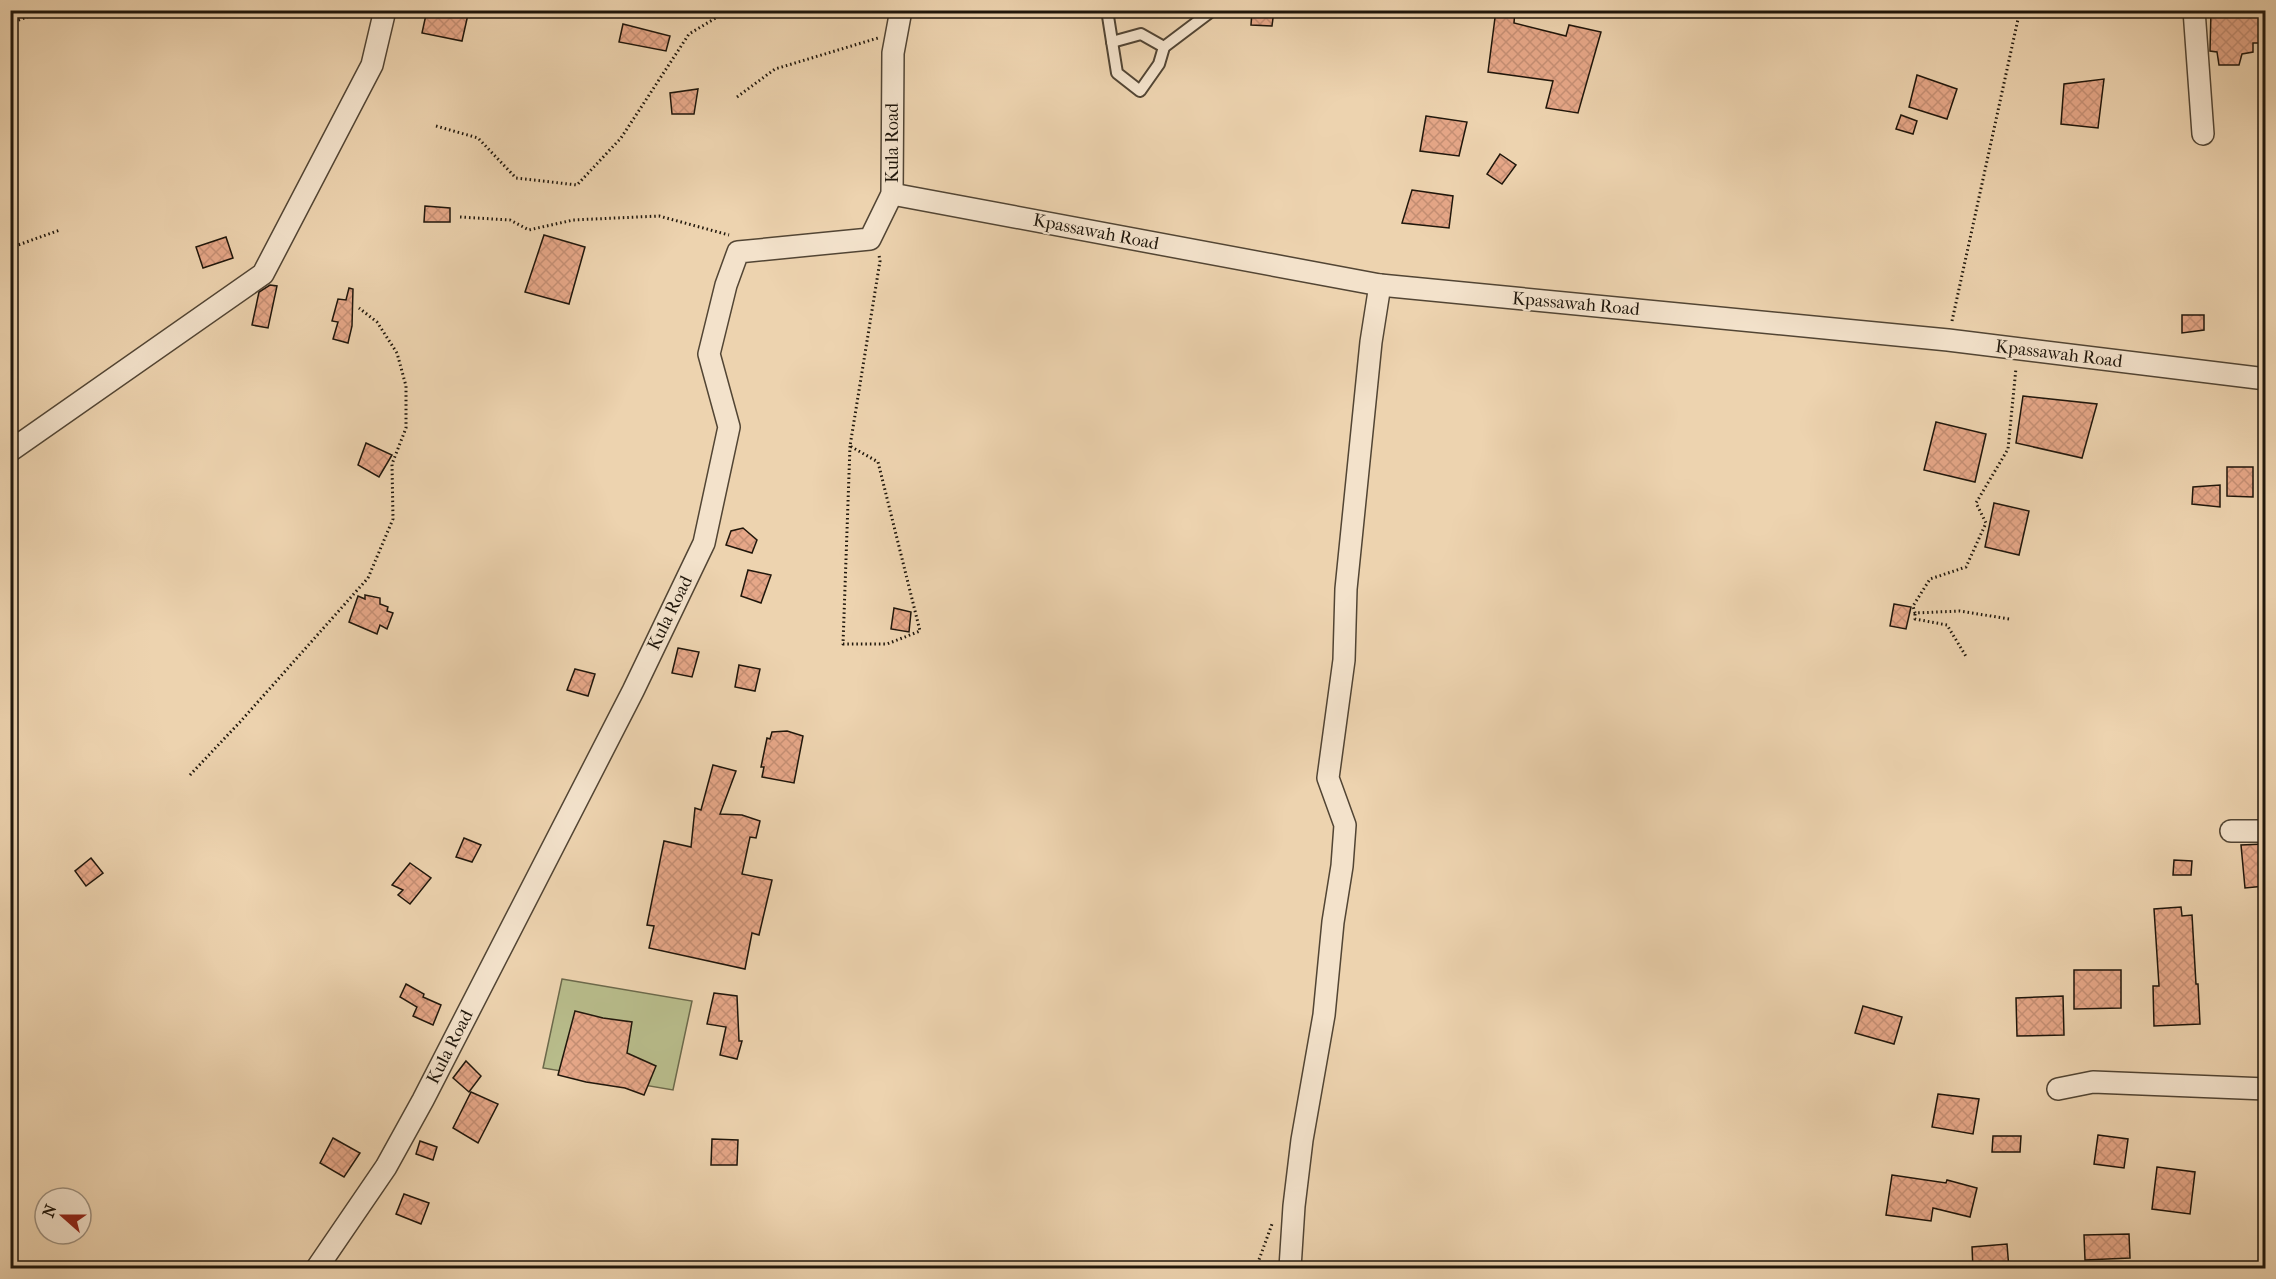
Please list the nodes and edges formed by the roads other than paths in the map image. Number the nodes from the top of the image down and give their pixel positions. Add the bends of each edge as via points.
1 (385, 10) edge
2 (901, 10) edge
3 (1107, 10) edge
4 (1214, 10) edge
5 (2193, 10) edge
6 (1112, 42) junction
7 (1164, 47) junction
8 (2203, 134) dead end
9 (892, 194) junction
10 (1380, 285) junction
11 (2265, 379) edge
12 (10, 451) edge
13 (2230, 831) dead end
14 (2265, 831) edge
15 (2058, 1089) dead end
16 (2265, 1089) edge
17 (316, 1269) edge
18 (1290, 1269) edge

1 - 12 street via 372,65 263,274
2 - 9 street, Kula Road via 892,53
3 - 6 lane
4 - 7 lane
5 - 8 street
6 - 7 lane via 1141,34
6 - 7 lane via 1117,73 1140,90 1159,64
9 - 10 street, Kpassawah Road
9 - 17 street, Kula Road via 870,239 738,252 709,354 729,427 704,543 628,702 423,1100 386,1167
10 - 11 street, Kpassawah Road via 1947,340
10 - 18 street via 1346,589 1344,660 1328,778 1345,825 1342,866 1332,922 1324,1015 1302,1140
13 - 14 street
15 - 16 street via 2093,1082

